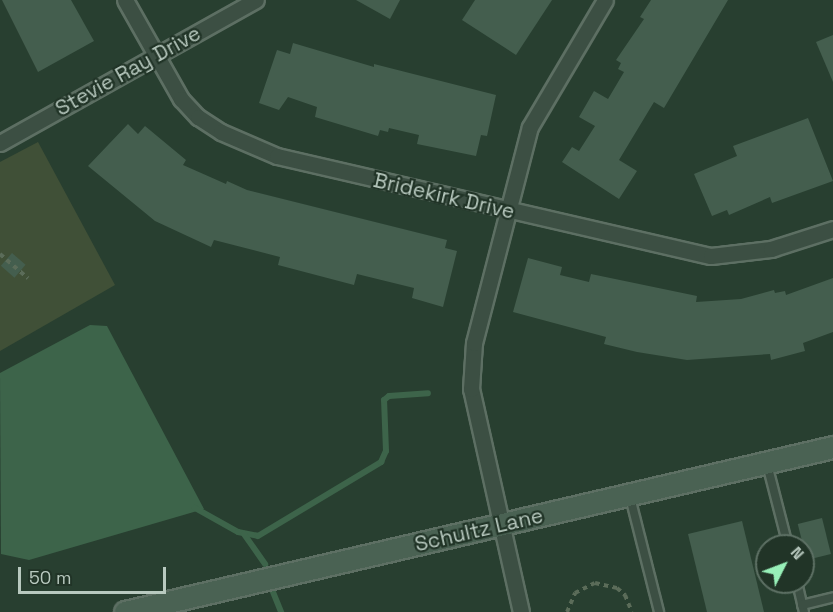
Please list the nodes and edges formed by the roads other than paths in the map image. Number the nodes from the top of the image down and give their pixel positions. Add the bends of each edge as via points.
1 (125, 0) edge
2 (256, 0) edge
3 (605, 0) edge
4 (156, 57) junction
5 (0, 143) edge
6 (509, 212) junction
7 (833, 229) edge
8 (833, 447) edge
9 (767, 463) junction
10 (630, 495) junction
11 (499, 526) junction
12 (785, 534) edge
13 (800, 594) edge
14 (833, 597) edge
15 (803, 609) edge
16 (125, 612) edge
17 (521, 612) edge
18 (659, 612) edge

1 - 4 street, Bridekirk Drive
2 - 4 street, Stevie Ray Drive
3 - 6 street via 530,127
4 - 5 street, Stevie Ray Drive
4 - 6 street, Bridekirk Drive via 181,99 221,132 277,156
6 - 7 street, Bridekirk Drive via 711,256 771,249
6 - 11 street via 474,343 471,389
8 - 9 street, Schultz Lane
9 - 10 street, Schultz Lane
9 - 12 lane
10 - 11 street, Schultz Lane
10 - 18 lane
11 - 16 street, Schultz Lane
11 - 17 street
13 - 15 lane
14 - 15 lane

